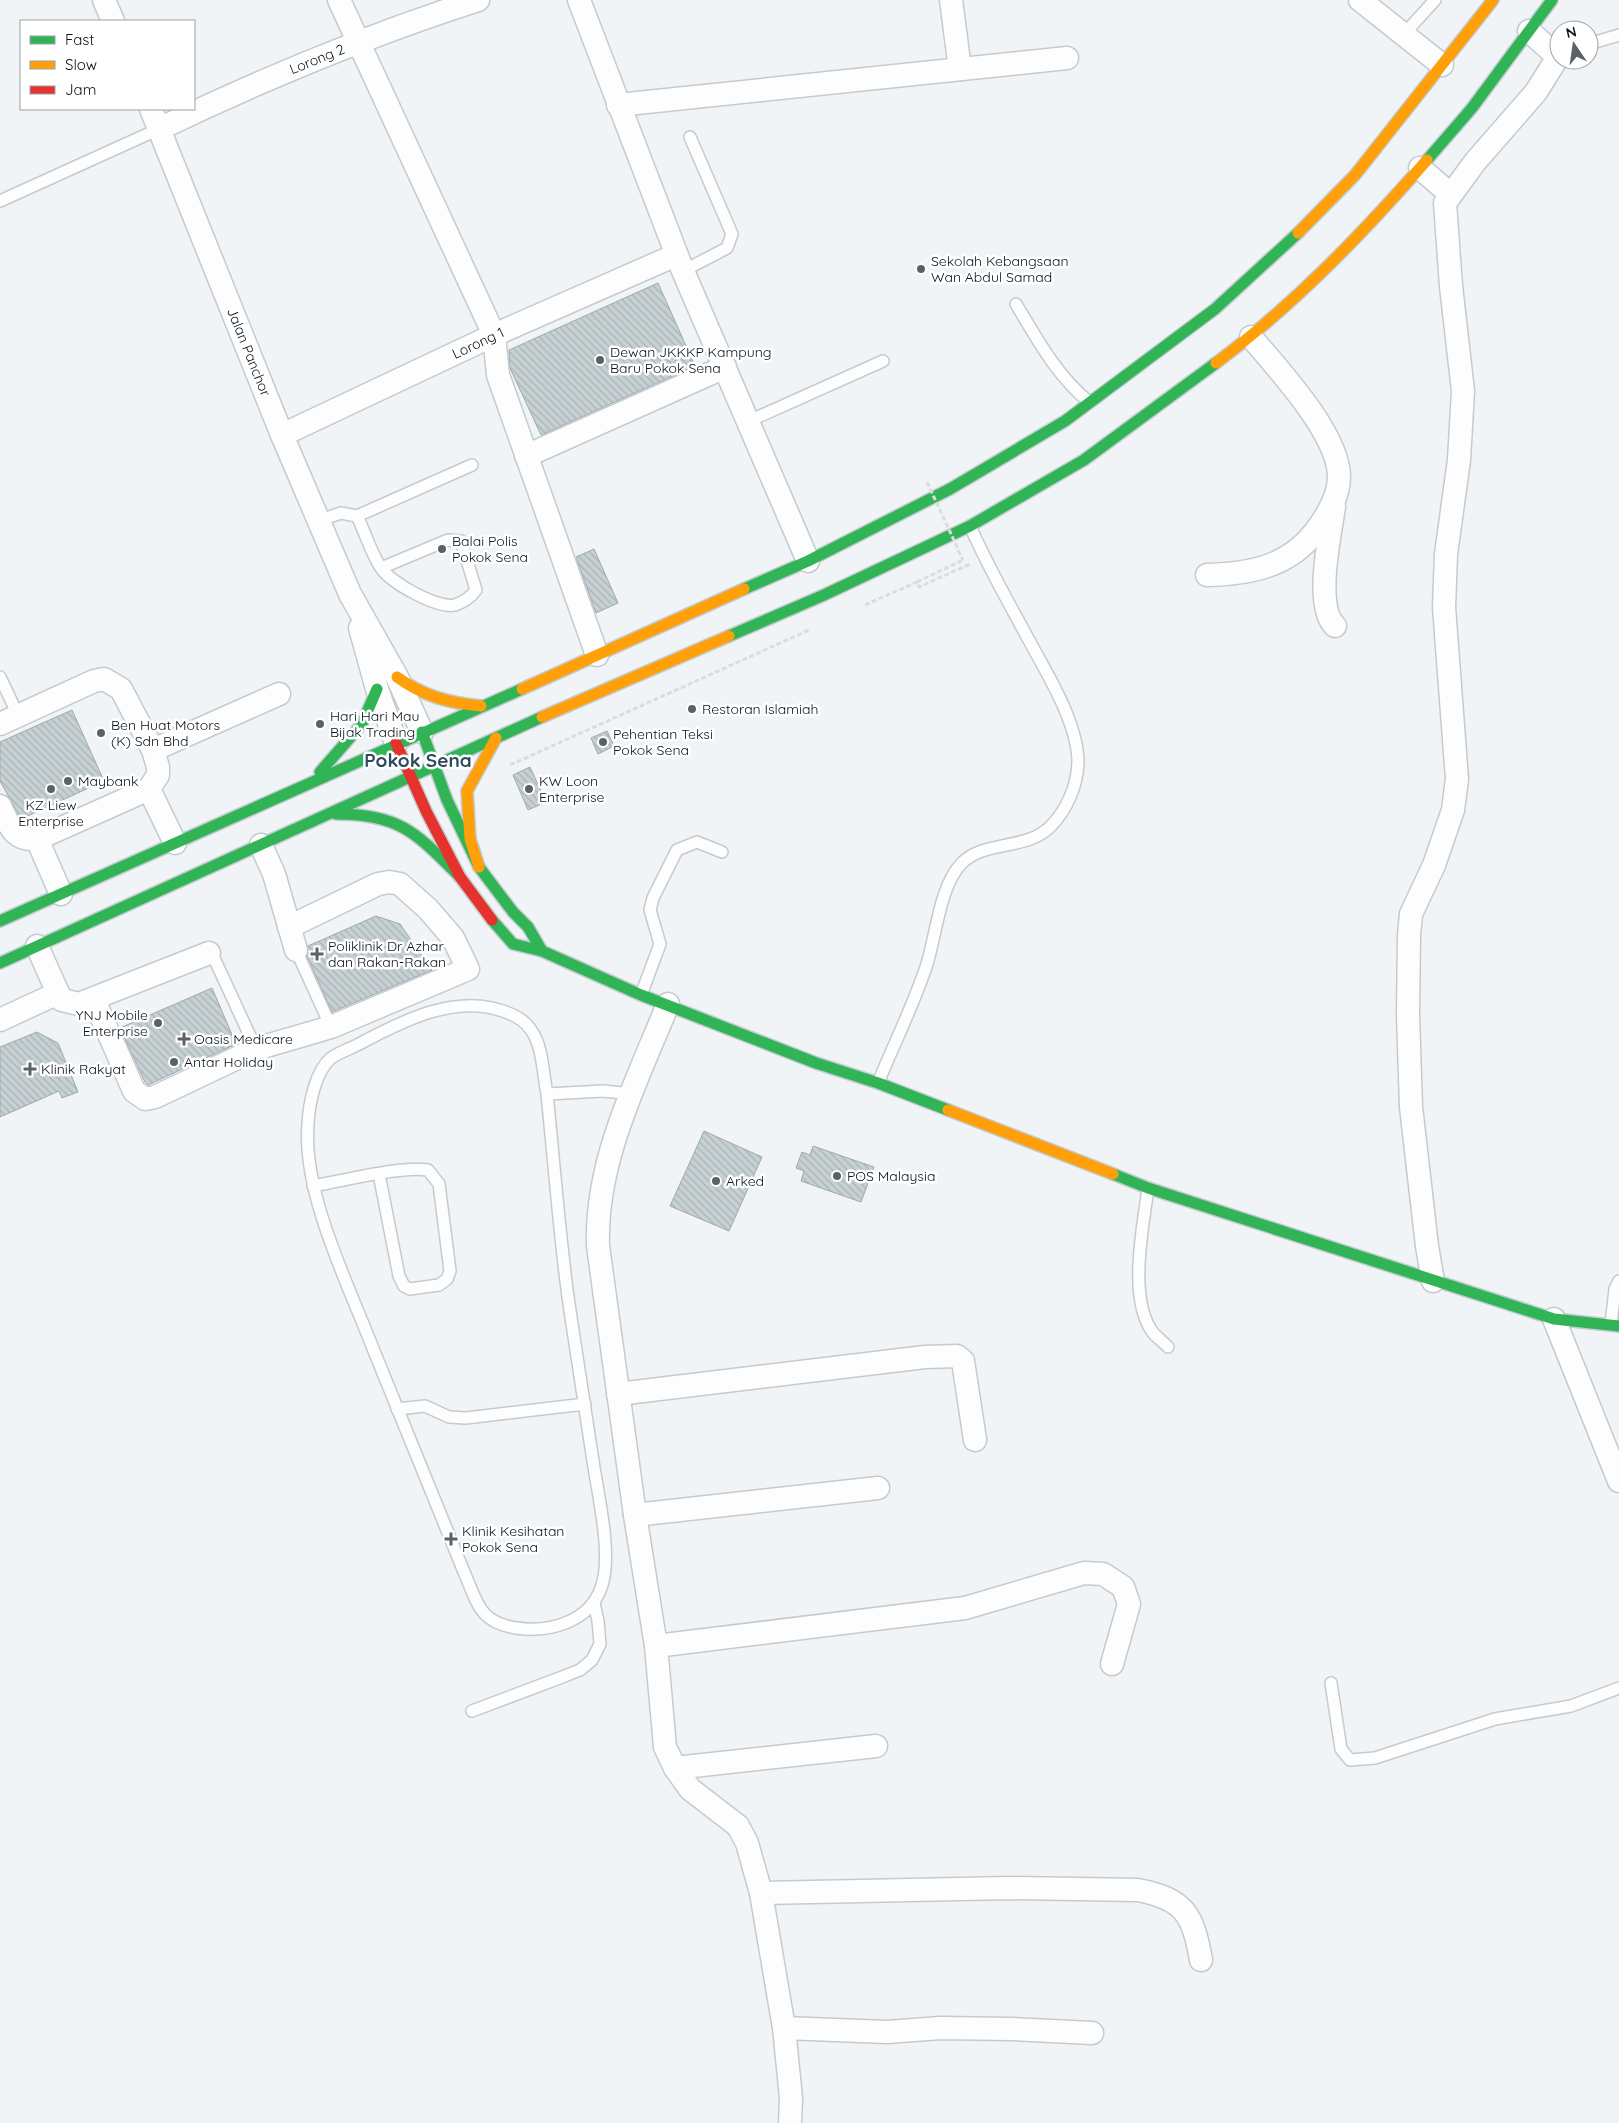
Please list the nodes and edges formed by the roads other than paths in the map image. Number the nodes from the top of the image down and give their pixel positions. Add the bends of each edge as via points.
1 (104, 0) edge
2 (339, 0) edge
3 (478, 0) edge
4 (579, 0) edge
5 (951, 0) edge
6 (1360, 0) edge
7 (1435, 0) edge
8 (1493, 0) edge
9 (1552, 0) edge
10 (113, 20) edge
11 (1529, 31) junction
12 (1404, 34) junction
13 (1619, 34) edge
14 (1599, 41) edge
15 (358, 42) junction
16 (1549, 48) edge
17 (1067, 58) dead end
18 (1442, 65) junction
19 (960, 69) junction
20 (1550, 70) edge
21 (618, 104) junction
22 (195, 106) edge
23 (183, 110) edge
24 (155, 119) edge
25 (690, 137) dead end
26 (1420, 168) junction
27 (1450, 194) junction
28 (0, 201) edge
29 (680, 263) junction
30 (1016, 304) dead end
31 (494, 335) junction
32 (1251, 336) junction
33 (883, 361) dead end
34 (725, 367) junction
35 (1090, 402) junction
36 (749, 421) junction
37 (282, 436) junction
38 (526, 456) junction
39 (472, 465) dead end
40 (1335, 501) junction
41 (357, 516) junction
42 (320, 520) junction
43 (970, 526) junction
44 (808, 562) junction
45 (382, 568) junction
46 (1207, 575) dead end
47 (350, 594) junction
48 (1336, 626) dead end
49 (597, 655) junction
50 (0, 677) edge
51 (397, 677) junction
52 (377, 689) junction
53 (279, 694) dead end
54 (484, 707) junction
55 (9, 720) edge
56 (422, 732) junction
57 (496, 738) junction
58 (396, 743) junction
59 (153, 750) junction
60 (434, 768) junction
61 (411, 778) junction
62 (312, 781) junction
63 (149, 789) junction
64 (0, 806) edge
65 (329, 814) junction
66 (37, 839) junction
67 (175, 842) junction
68 (261, 846) junction
69 (722, 852) dead end
70 (479, 867) junction
71 (460, 877) junction
72 (61, 894) junction
73 (0, 921) edge
74 (289, 927) junction
75 (37, 946) junction
76 (296, 950) joint
77 (542, 951) junction
78 (209, 953) joint
79 (0, 963) edge
80 (58, 993) junction
81 (641, 995) junction
82 (94, 1000) junction
83 (668, 1004) junction
84 (0, 1020) edge
85 (331, 1027) junction
86 (256, 1049) junction
87 (878, 1083) junction
88 (547, 1094) junction
89 (632, 1094) junction
90 (379, 1174) junction
91 (313, 1186) junction
92 (1148, 1188) junction
93 (1433, 1281) junction
94 (1619, 1281) edge
95 (1554, 1319) junction
96 (1615, 1325) edge
97 (1168, 1347) dead end
98 (618, 1394) junction
99 (585, 1404) junction
100 (397, 1409) junction
101 (975, 1440) dead end
102 (1619, 1481) edge
103 (878, 1488) dead end
104 (635, 1515) junction
105 (594, 1603) junction
106 (656, 1646) junction
107 (1112, 1664) dead end
108 (1331, 1683) dead end
109 (1619, 1688) edge
110 (472, 1711) dead end
111 (876, 1746) dead end
112 (675, 1768) junction
113 (761, 1893) junction
114 (1201, 1960) dead end
115 (784, 2028) junction
116 (1092, 2033) dead end
117 (790, 2123) edge

1 - 10 street
2 - 15 street
3 - 15 street, Lorong 2
4 - 21 street
5 - 19 street
6 - 12 street
7 - 12 lane
8 - 18 main road
9 - 11 main road
11 - 16 street
11 - 26 main road via 1472,108
12 - 18 street
13 - 14 lane
15 - 22 street, Lorong 2
15 - 31 street
17 - 19 street
18 - 35 main road via 1355,175 1279,253 1215,310
19 - 21 street
20 - 27 street via 1536,92
21 - 29 street
23 - 24 street, Lorong 2
24 - 28 lane
24 - 37 street, Jalan Panchor
25 - 29 lane via 732,234 727,248
26 - 27 street
26 - 32 main road via 1312,284
27 - 93 street via 1444,216 1463,400 1459,460 1446,554 1444,607 1457,779 1453,810 1434,865 1411,914 1409,935 1411,1107 1426,1246
29 - 31 street, Lorong 1
29 - 34 street
30 - 35 lane via 1045,353 1080,395
31 - 37 street, Lorong 1
31 - 38 street via 498,375
32 - 40 street via 1320,424 1334,455 1339,476
32 - 43 main road via 1084,460
33 - 36 lane
34 - 36 street
34 - 38 street
35 - 44 main road via 1066,421 950,489
36 - 44 street
37 - 42 street, Jalan Panchor
38 - 49 street
39 - 41 lane
40 - 46 street via 1304,547 1251,572
40 - 48 street via 1325,594 1326,612
41 - 42 lane via 341,513
41 - 45 lane
42 - 47 street, Jalan Panchor
43 - 57 main road via 824,595
43 - 87 lane via 1048,674 1072,728 1078,761 1076,782 1066,806 1049,828 1012,845 976,852 961,864 950,880 927,965
44 - 49 main road
45 - 45 lane via 393,579 442,605 455,605 471,597 476,590 461,541 455,539
47 - 51 street
47 - 52 street
49 - 54 main road
50 - 55 lane
51 - 54 main road via 431,698
51 - 56 street
52 - 58 street
52 - 62 main road via 374,704 359,729
53 - 59 street
54 - 56 main road
55 - 59 street via 104,679 121,689
56 - 58 main road
56 - 60 main road
57 - 60 main road
57 - 70 main road via 467,791 470,839
58 - 61 main road
58 - 62 main road
59 - 63 street via 158,774
60 - 61 main road
60 - 70 main road
61 - 65 main road
61 - 71 main road
62 - 67 main road
63 - 66 street
63 - 67 street
64 - 66 street via 16,835 25,840
65 - 68 main road
65 - 71 main road via 372,815 409,827
66 - 72 street
67 - 72 main road
68 - 74 street via 274,874
68 - 75 main road
69 - 81 lane via 697,842 678,850 653,898 650,910 660,944
70 - 77 main road via 528,927
71 - 77 main road via 513,944
72 - 73 main road
74 - 76 street
74 - 85 street via 378,884 389,882 400,884 428,909 463,955 468,969
75 - 79 main road
75 - 80 street
76 - 85 lane
77 - 81 main road
78 - 82 street
78 - 86 lane
80 - 82 street via 62,1000 71,1004
80 - 84 street
81 - 83 main road
82 - 86 street via 134,1091 145,1098 155,1097
83 - 87 main road via 816,1063
83 - 89 street
85 - 86 street
87 - 92 main road
88 - 89 lane via 604,1091
88 - 91 lane via 538,1045 531,1030 518,1017 495,1008 462,1006 438,1010 412,1020 331,1058 320,1072 308,1122 307,1150
88 - 99 lane via 568,1295
89 - 98 street via 611,1149 597,1218
90 - 90 lane via 416,1168 428,1170 439,1184 450,1271 447,1279 439,1285 410,1289 404,1286 399,1276
90 - 91 lane
91 - 100 lane via 353,1300
92 - 93 main road
92 - 97 lane via 1139,1261 1141,1299 1153,1333
93 - 95 main road
94 - 96 lane via 1614,1289
95 - 96 main road
95 - 102 street
98 - 101 street via 925,1357 957,1356 963,1361
98 - 104 street
99 - 100 lane via 466,1418 448,1417 425,1406
99 - 105 lane via 602,1515 606,1572
100 - 105 lane via 479,1607 490,1621 530,1630 554,1628 573,1620
103 - 104 street
104 - 106 street
105 - 110 lane via 600,1644 592,1660 580,1670
106 - 107 street via 965,1608 1084,1573 1103,1574 1124,1587 1129,1604
106 - 112 street via 665,1747
108 - 109 lane via 1341,1749 1350,1760 1375,1758 1494,1719 1571,1706
111 - 112 street
112 - 113 street via 690,1789 738,1826 747,1844
113 - 114 street via 1009,1888 1138,1890 1172,1901 1186,1913 1196,1931
113 - 115 street
115 - 116 street via 887,2032 968,2028
115 - 117 street via 791,2098

